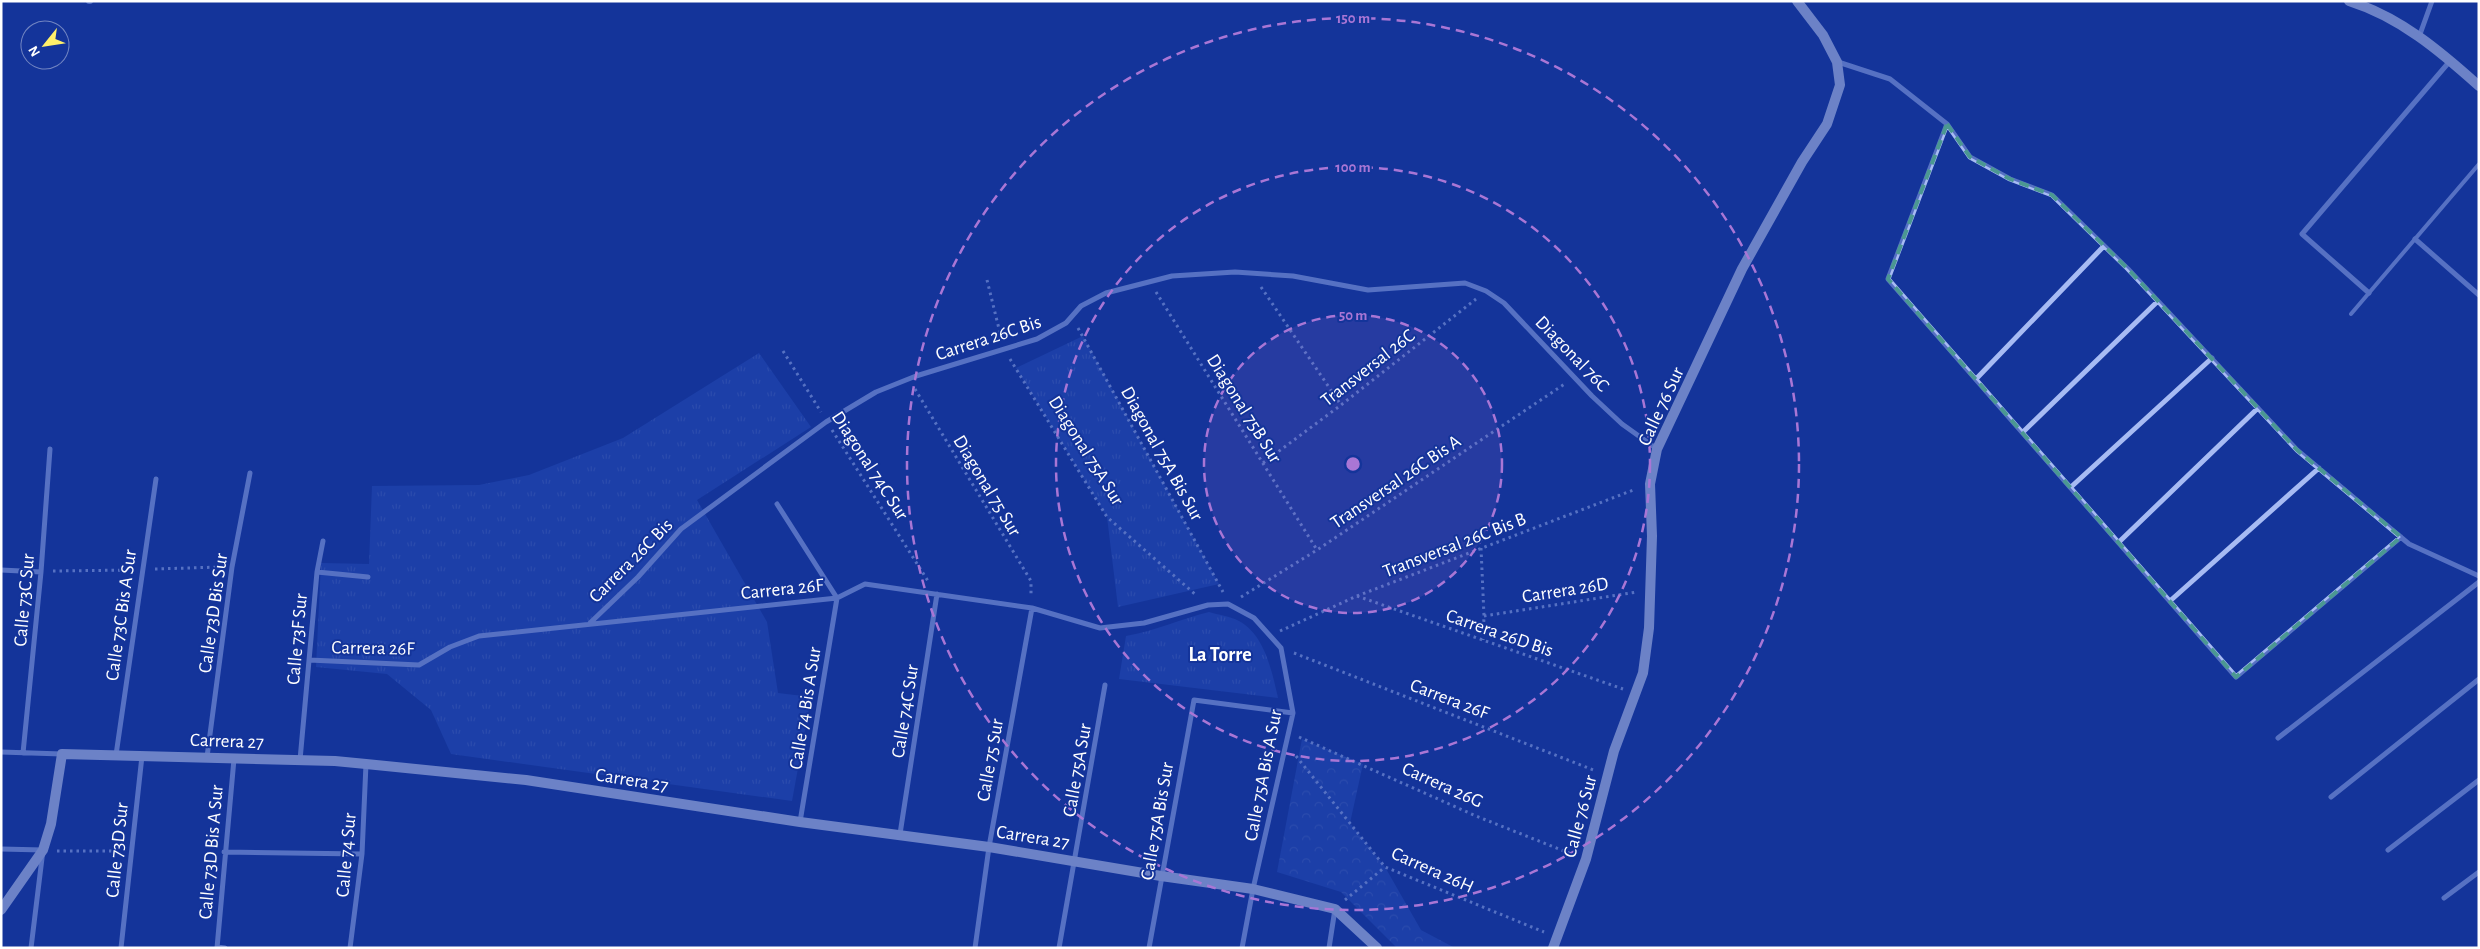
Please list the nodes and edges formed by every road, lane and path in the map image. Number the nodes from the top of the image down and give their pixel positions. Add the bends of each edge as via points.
1 (1797, 1) edge
2 (2349, 1) edge
3 (2432, 1) edge
4 (2419, 37) junction
5 (2450, 60) junction
6 (1837, 62) junction
7 (2479, 86) edge
8 (1947, 124) junction
9 (2479, 164) edge
10 (2415, 239) junction
11 (2104, 246) junction
12 (1252, 274) junction
13 (987, 280) dead end
14 (1150, 282) junction
15 (1465, 283) joint
16 (1486, 291) junction
17 (2369, 293) junction
18 (2479, 295) edge
19 (2158, 301) junction
20 (2351, 314) dead end
21 (1072, 317) junction
22 (1004, 350) junction
23 (783, 351) dead end
24 (2212, 358) junction
25 (1575, 378) junction
26 (1977, 378) junction
27 (908, 379) junction
28 (1341, 406) junction
29 (2258, 408) junction
30 (826, 422) junction
31 (2023, 432) junction
32 (50, 449) dead end
33 (1657, 449) junction
34 (1263, 463) junction
35 (2319, 468) junction
36 (250, 472) dead end
37 (156, 479) dead end
38 (1650, 484) junction
39 (2071, 487) junction
40 (777, 504) dead end
41 (2401, 537) junction
42 (323, 540) dead end
43 (2119, 542) junction
44 (1481, 548) junction
45 (1317, 550) junction
46 (1, 570) edge
47 (42, 572) junction
48 (318, 572) junction
49 (2479, 576) edge
50 (368, 577) dead end
51 (2479, 582) edge
52 (1650, 590) junction
53 (937, 594) junction
54 (1356, 596) junction
55 (837, 598) junction
56 (2170, 601) junction
57 (1228, 604) junction
58 (1208, 605) junction
59 (1032, 608) junction
60 (1484, 616) junction
61 (589, 623) junction
62 (1270, 635) junction
63 (1482, 640) junction
64 (1281, 648) junction
65 (309, 660) junction
66 (2479, 679) edge
67 (1105, 685) dead end
68 (1635, 693) junction
69 (1293, 713) junction
70 (1290, 733) junction
71 (2278, 738) dead end
72 (1287, 746) junction
73 (1, 752) edge
74 (23, 753) junction
75 (62, 754) junction
76 (116, 755) junction
77 (142, 756) junction
78 (208, 757) junction
79 (234, 758) junction
80 (300, 760) junction
81 (366, 764) junction
82 (1608, 775) junction
83 (2479, 780) edge
84 (2331, 797) dead end
85 (800, 822) junction
86 (900, 834) junction
87 (989, 846) junction
88 (1, 849) edge
89 (43, 850) junction
90 (2388, 850) dead end
91 (131, 852) junction
92 (224, 852) junction
93 (362, 854) junction
94 (1586, 859) junction
95 (1075, 861) junction
96 (1385, 867) junction
97 (2479, 872) edge
98 (1161, 876) junction
99 (1253, 889) junction
100 (2444, 898) dead end
101 (1335, 909) junction
102 (1, 910) edge
103 (1556, 937) junction
104 (31, 948) edge
105 (120, 948) edge
106 (217, 948) edge
107 (225, 948) edge
108 (350, 948) edge
109 (974, 948) edge
110 (1059, 948) edge
111 (1149, 948) edge
112 (1242, 948) edge
113 (1329, 948) edge
114 (1377, 948) edge
115 (1552, 948) edge

1 - 6 street, Calle 76 Sur via 1823,34
2 - 4 street via 2402,24
3 - 4 street
4 - 5 street
5 - 7 street
5 - 17 street via 2302,234
6 - 8 street via 1890,80
6 - 33 street, Calle 76 Sur via 1840,84 1827,124 1742,269
8 - 11 street via 1970,157 2010,179 2052,195
8 - 26 street via 1888,279
9 - 10 lane
10 - 17 lane
10 - 18 street
11 - 19 street
11 - 26 street
12 - 14 street, Carrera 26C Bis via 1172,276
12 - 15 street, Carrera 26C Bis via 1293,276 1368,290
12 - 28 path
13 - 22 path, Diagonal 75A Sur
14 - 21 street, Carrera 26C Bis via 1106,293 1081,306
14 - 34 path, Diagonal 75B Sur
15 - 16 street, Diagonal 76C
16 - 25 street, Diagonal 76C via 1504,303
16 - 28 path, Transversal 26C
17 - 20 lane
19 - 24 street
19 - 31 street
21 - 22 street, Carrera 26C Bis via 1037,339
21 - 57 path, Diagonal 75A Bis Sur
22 - 27 street, Carrera 26C Bis
22 - 58 path, Diagonal 75A Sur via 1107,517
23 - 30 path, Diagonal 74C Sur
24 - 29 street
24 - 39 street
25 - 33 street, Diagonal 76C via 1622,424
25 - 45 path, Transversal 26C Bis A
26 - 31 street
27 - 30 street, Carrera 26C Bis via 876,392
27 - 59 path, Diagonal 75 Sur via 1030,581
28 - 34 path, Transversal 26C
29 - 35 street via 2297,450
29 - 43 street
30 - 53 path, Diagonal 74C Sur
30 - 61 street, Carrera 26C Bis via 681,529 638,577
31 - 39 street
32 - 47 street, Calle 73C Sur
33 - 38 street, Calle 76 Sur
34 - 45 path, Diagonal 75B Sur
35 - 41 street
35 - 56 street
36 - 78 street, Calle 73D Bis Sur via 232,567
37 - 76 street, Calle 73C Bis A Sur
38 - 44 path, Transversal 26C Bis B
38 - 52 street, Calle 76 Sur
39 - 43 street
40 - 55 street
41 - 49 street via 2417,548
41 - 56 street via 2236,677
42 - 48 street
43 - 56 street
44 - 54 path, Transversal 26C Bis B
44 - 60 path
45 - 57 path, Transversal 26C Bis A
46 - 47 street
47 - 74 street, Calle 73C Sur
48 - 50 street, Calle 73F Sur
48 - 65 street, Calle 73F Sur
51 - 71 street
52 - 60 path, Carrera 26D
52 - 68 street, Calle 76 Sur via 1643,673
53 - 55 street, Carrera 26F via 865,584
53 - 59 street, Carrera 26F
53 - 86 street, Calle 74C Sur
54 - 62 path, Transversal 26C Bis B
54 - 63 path, Carrera 26D Bis
55 - 61 street, Carrera 26F
55 - 85 street, Calle 74 Bis A Sur
57 - 58 street, Carrera 26F
57 - 62 street, Calle 75A Bis A Sur via 1254,618
58 - 59 street, Carrera 26F via 1144,623 1100,628
59 - 87 street, Calle 75 Sur
60 - 63 path
61 - 65 street, Carrera 26F via 479,636 450,647 419,666
62 - 64 street, Calle 75A Bis A Sur
63 - 68 path, Carrera 26D Bis
64 - 69 street, Calle 75A Bis A Sur
64 - 82 path, Carrera 26F
65 - 80 street, Calle 73F Sur
66 - 84 street
67 - 95 street, Calle 75A Sur
68 - 82 street, Calle 76 Sur
69 - 70 street, Calle 75A Bis A Sur
69 - 98 street, Calle 75A Bis Sur via 1194,700
70 - 72 street, Calle 75A Bis A Sur
70 - 94 path, Carrera 26G via 1476,816
72 - 96 path, Carrera 26H
72 - 99 street, Calle 75A Bis A Sur
73 - 74 street, Carrera 27
74 - 75 street, Carrera 27
75 - 76 street, Carrera 27
75 - 89 street via 51,824
76 - 77 street, Carrera 27
77 - 78 street, Carrera 27
77 - 91 street, Calle 73D Sur
78 - 79 street, Carrera 27
79 - 80 street, Carrera 27
79 - 92 street, Calle 73D Bis A Sur
80 - 81 street, Carrera 27
81 - 85 street, Carrera 27 via 526,780
81 - 93 street, Calle 74 Sur
82 - 94 street, Calle 76 Sur
83 - 90 street
85 - 86 street, Carrera 27
86 - 87 street, Carrera 27
87 - 95 street, Carrera 27
87 - 109 street, Calle 75 Sur
88 - 89 street
89 - 91 path
89 - 102 street
89 - 104 street
91 - 105 street, Calle 73D Sur
92 - 93 street
92 - 106 street, Calle 73D Bis A Sur
93 - 108 street, Calle 74 Sur
94 - 103 street, Calle 76 Sur
95 - 98 street, Carrera 27
95 - 110 street, Calle 75A Sur
96 - 101 path
96 - 103 path, Carrera 26H
97 - 100 street
98 - 99 street, Carrera 27
98 - 111 street, Calle 75A Bis Sur
99 - 101 street
99 - 112 street, Calle 75A Bis A Sur
101 - 113 street
101 - 114 street
103 - 115 street, Calle 76 Sur
106 - 107 street

